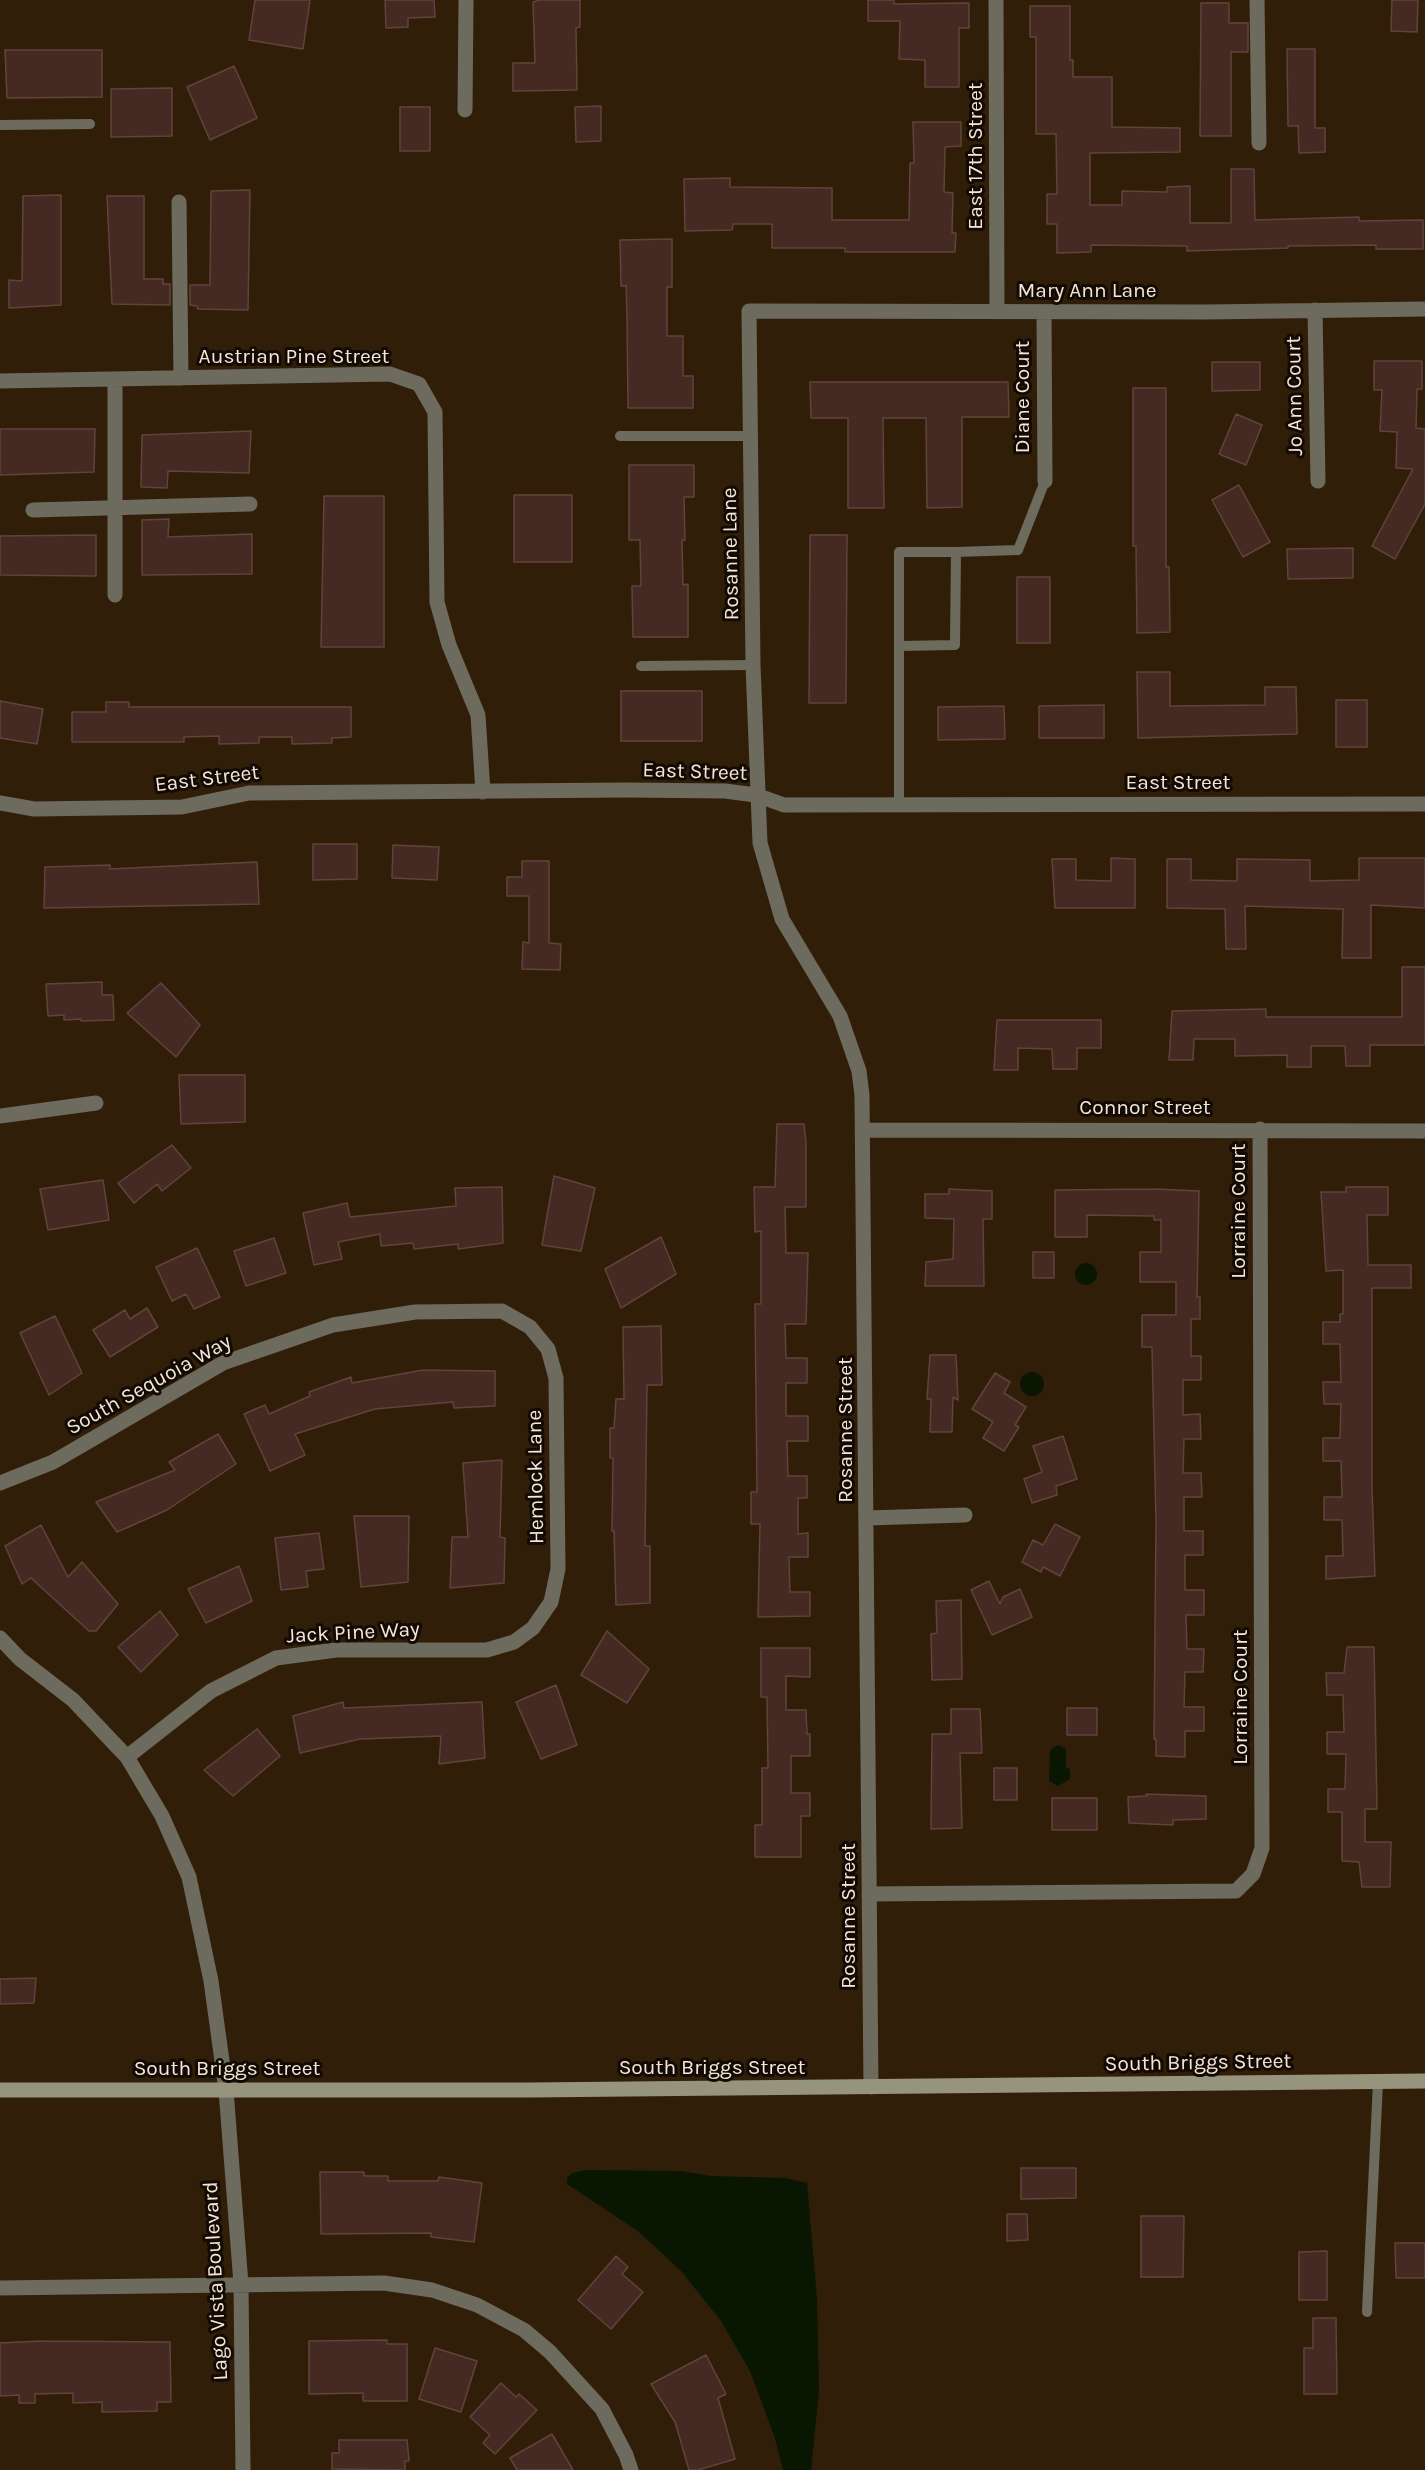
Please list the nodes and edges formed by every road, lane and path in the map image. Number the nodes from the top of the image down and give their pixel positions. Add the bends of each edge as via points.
1 (466, 0) edge
2 (996, 0) edge
3 (1257, 0) edge
4 (465, 110) dead end
5 (90, 124) dead end
6 (0, 125) edge
7 (1259, 143) dead end
8 (179, 202) dead end
9 (1425, 309) edge
10 (1315, 310) junction
11 (749, 311) joint
12 (997, 312) junction
13 (1044, 312) junction
14 (181, 378) junction
15 (115, 379) junction
16 (0, 381) edge
17 (620, 436) dead end
18 (750, 436) junction
19 (1045, 481) joint
20 (1318, 481) dead end
21 (250, 504) dead end
22 (115, 509) junction
23 (33, 510) dead end
24 (956, 552) junction
25 (115, 595) dead end
26 (899, 646) junction
27 (753, 665) junction
28 (641, 666) dead end
29 (483, 792) junction
30 (756, 795) junction
31 (0, 803) edge
32 (1425, 804) edge
33 (899, 805) junction
34 (96, 1103) dead end
35 (0, 1116) edge
36 (1260, 1129) junction
37 (865, 1130) junction
38 (1425, 1131) edge
39 (530, 1327) joint
40 (0, 1483) edge
41 (964, 1515) dead end
42 (867, 1518) junction
43 (533, 1628) joint
44 (0, 1638) edge
45 (127, 1757) junction
46 (869, 1894) junction
47 (1425, 2081) edge
48 (1378, 2082) junction
49 (871, 2087) junction
50 (0, 2090) edge
51 (226, 2090) junction
52 (241, 2284) junction
53 (0, 2288) edge
54 (1367, 2312) dead end
55 (243, 2470) edge
56 (631, 2470) edge

1 - 4 street
2 - 12 street, East 17th Street
3 - 7 street
5 - 6 lane
8 - 14 street
9 - 10 street, Mary Ann Lane
10 - 13 street, Mary Ann Lane
10 - 20 street, Jo Ann Court
11 - 12 street, Mary Ann Lane
11 - 18 street, Rosanne Lane
12 - 13 street, Mary Ann Lane
13 - 19 street, Diane Court
14 - 15 street, Austrian Pine Street
14 - 29 street, Austrian Pine Street via 390,374 419,384 435,412 437,602 449,645 478,714
15 - 16 street, Austrian Pine Street
15 - 22 street
17 - 18 lane
18 - 27 street, Rosanne Lane
19 - 24 lane via 1018,550
21 - 22 street
22 - 23 street
22 - 25 street
24 - 26 lane via 955,645
24 - 26 lane via 899,552
26 - 33 lane
27 - 28 lane
27 - 30 street, Rosanne Lane
29 - 30 street, East Street via 725,791
29 - 31 street, East Street via 249,793 182,807 34,809
30 - 33 street, East Street via 784,805
30 - 37 street, Rosanne Street via 760,843 773,895 782,919 832,1002 848,1039 859,1071
32 - 33 street, East Street
34 - 35 street
36 - 37 street, Connor Street
36 - 38 street, Connor Street
36 - 46 street, Lorraine Court via 1262,1848 1253,1874 1236,1891
37 - 42 street, Rosanne Street
39 - 40 street, South Sequoia Way via 502,1311 415,1312 333,1325 222,1363 53,1462
39 - 43 street, Hemlock Lane via 548,1349 556,1378 558,1569 551,1602
41 - 42 street
42 - 46 street, Rosanne Street
43 - 45 street, Jack Pine Way via 514,1642 487,1650 336,1650 276,1658 211,1691
44 - 45 street, Lago Vista Boulevard via 20,1659 73,1700
45 - 51 street, Lago Vista Boulevard via 162,1816 189,1877 211,1981
46 - 49 street, Rosanne Street
47 - 48 street, South Briggs Street
48 - 49 street, South Briggs Street
48 - 54 lane
49 - 51 street, South Briggs Street
50 - 51 street, South Briggs Street
51 - 52 street, Lago Vista Boulevard
52 - 53 street
52 - 55 street, Lago Vista Boulevard
52 - 56 street via 384,2283 432,2290 477,2305 524,2330 572,2374 602,2409

